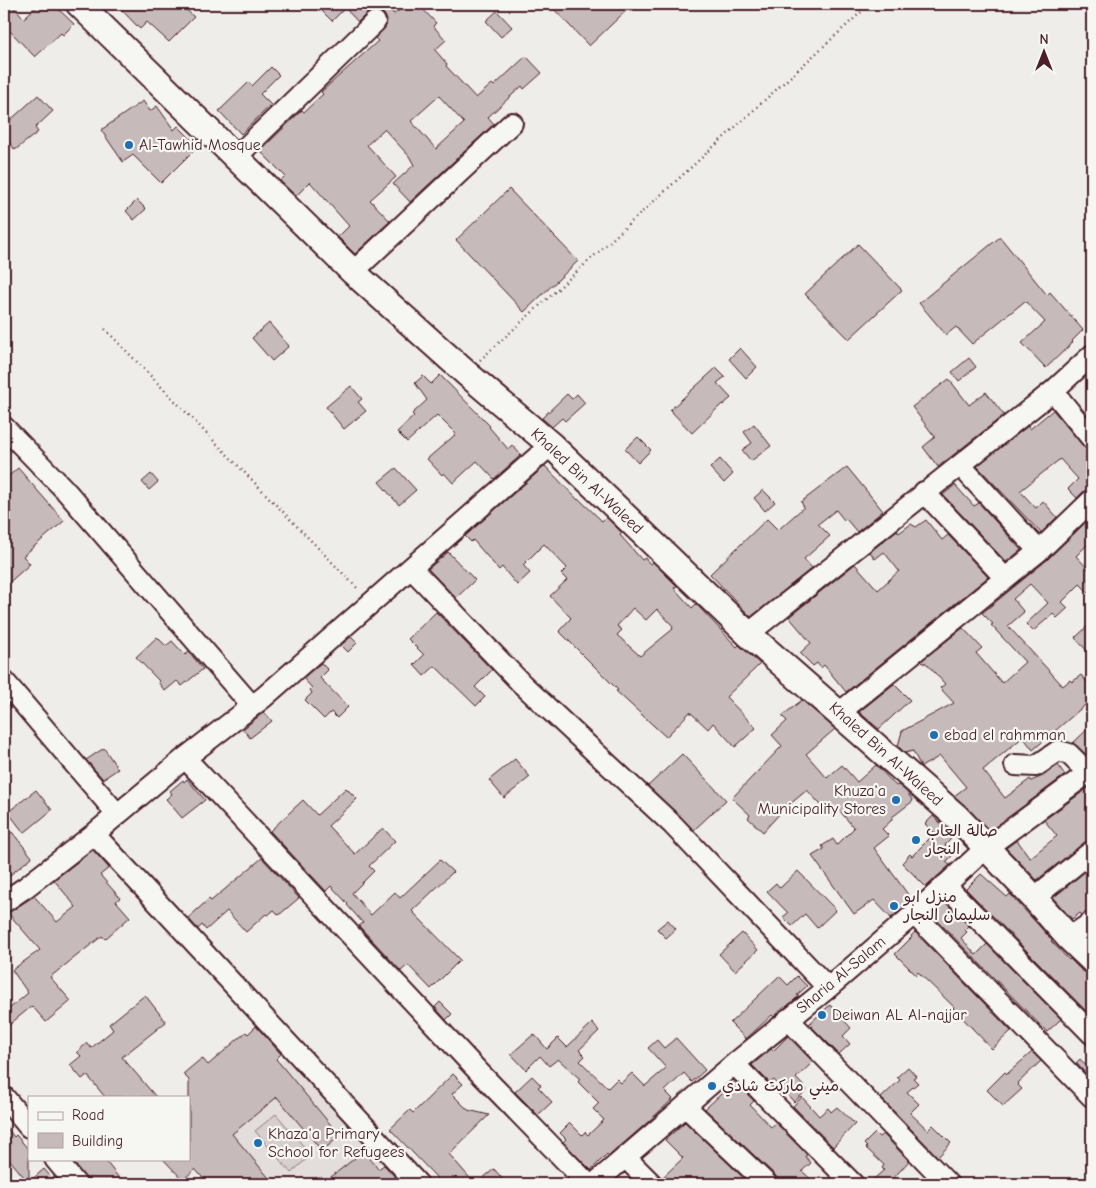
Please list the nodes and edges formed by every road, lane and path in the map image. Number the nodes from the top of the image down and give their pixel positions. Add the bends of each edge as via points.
1 (79, 4) edge
2 (870, 4) edge
3 (375, 22) dead end
4 (512, 124) dead end
5 (235, 158) junction
6 (353, 272) junction
7 (105, 329) dead end
8 (1092, 355) edge
9 (466, 374) junction
10 (1053, 391) junction
11 (4, 427) edge
12 (1092, 439) edge
13 (552, 445) junction
14 (960, 465) junction
15 (924, 492) junction
16 (1092, 500) edge
17 (1039, 551) junction
18 (412, 569) junction
19 (1005, 578) junction
20 (373, 604) junction
21 (748, 634) junction
22 (4, 681) edge
23 (252, 706) junction
24 (839, 712) junction
25 (185, 758) junction
26 (1014, 765) dead end
27 (1090, 772) edge
28 (117, 814) junction
29 (94, 834) junction
30 (986, 848) junction
31 (1092, 851) edge
32 (945, 885) junction
33 (1034, 898) junction
34 (4, 902) edge
35 (914, 914) junction
36 (1092, 922) edge
37 (1068, 938) junction
38 (1092, 960) edge
39 (828, 988) junction
40 (788, 1019) junction
41 (1092, 1034) edge
42 (734, 1064) junction
43 (4, 1096) edge
44 (1092, 1097) edge
45 (685, 1106) junction
46 (28, 1126) edge
47 (625, 1157) junction
48 (56, 1160) edge
49 (76, 1184) edge
50 (418, 1184) edge
51 (588, 1184) edge
52 (594, 1184) edge
53 (652, 1184) edge
54 (767, 1184) edge
55 (853, 1184) edge
56 (948, 1184) edge

1 - 5 main road, Khaled Bin Al-Waleed
2 - 9 path
3 - 5 street
4 - 6 street
5 - 6 main road, Khaled Bin Al-Waleed
6 - 9 main road, Khaled Bin Al-Waleed
7 - 20 path
8 - 10 street
9 - 13 main road, Khaled Bin Al-Waleed
10 - 12 street
10 - 14 street
11 - 23 street via 71,497
13 - 18 street
13 - 21 main road, Khaled Bin Al-Waleed
14 - 15 street
14 - 17 street
15 - 19 street
15 - 21 street
16 - 17 street
17 - 19 street
18 - 20 street
18 - 39 street via 522,684 673,825
19 - 24 street
20 - 23 street
21 - 24 main road, Khaled Bin Al-Waleed
22 - 28 street
23 - 25 street
24 - 30 main road, Khaled Bin Al-Waleed via 958,818
25 - 28 street
25 - 51 street via 471,1064
26 - 27 street via 1036,766 1058,751 1069,754
27 - 30 street, Sharia Al-Salam
28 - 29 street
29 - 34 street
29 - 50 street
30 - 32 street, Sharia Al-Salam
30 - 33 main road, Khaled Bin Al-Waleed
31 - 33 street
32 - 35 street, Sharia Al-Salam
32 - 41 street
33 - 37 main road, Khaled Bin Al-Waleed
35 - 39 street, Sharia Al-Salam
35 - 44 street
36 - 37 street
37 - 38 main road, Khaled Bin Al-Waleed
39 - 40 street, Sharia Al-Salam
40 - 42 street, Sharia Al-Salam
40 - 56 street
42 - 45 street, Sharia Al-Salam
42 - 55 street
43 - 46 street
45 - 47 street, Sharia Al-Salam
45 - 54 street
47 - 52 street, Sharia Al-Salam
47 - 53 street
48 - 49 street

